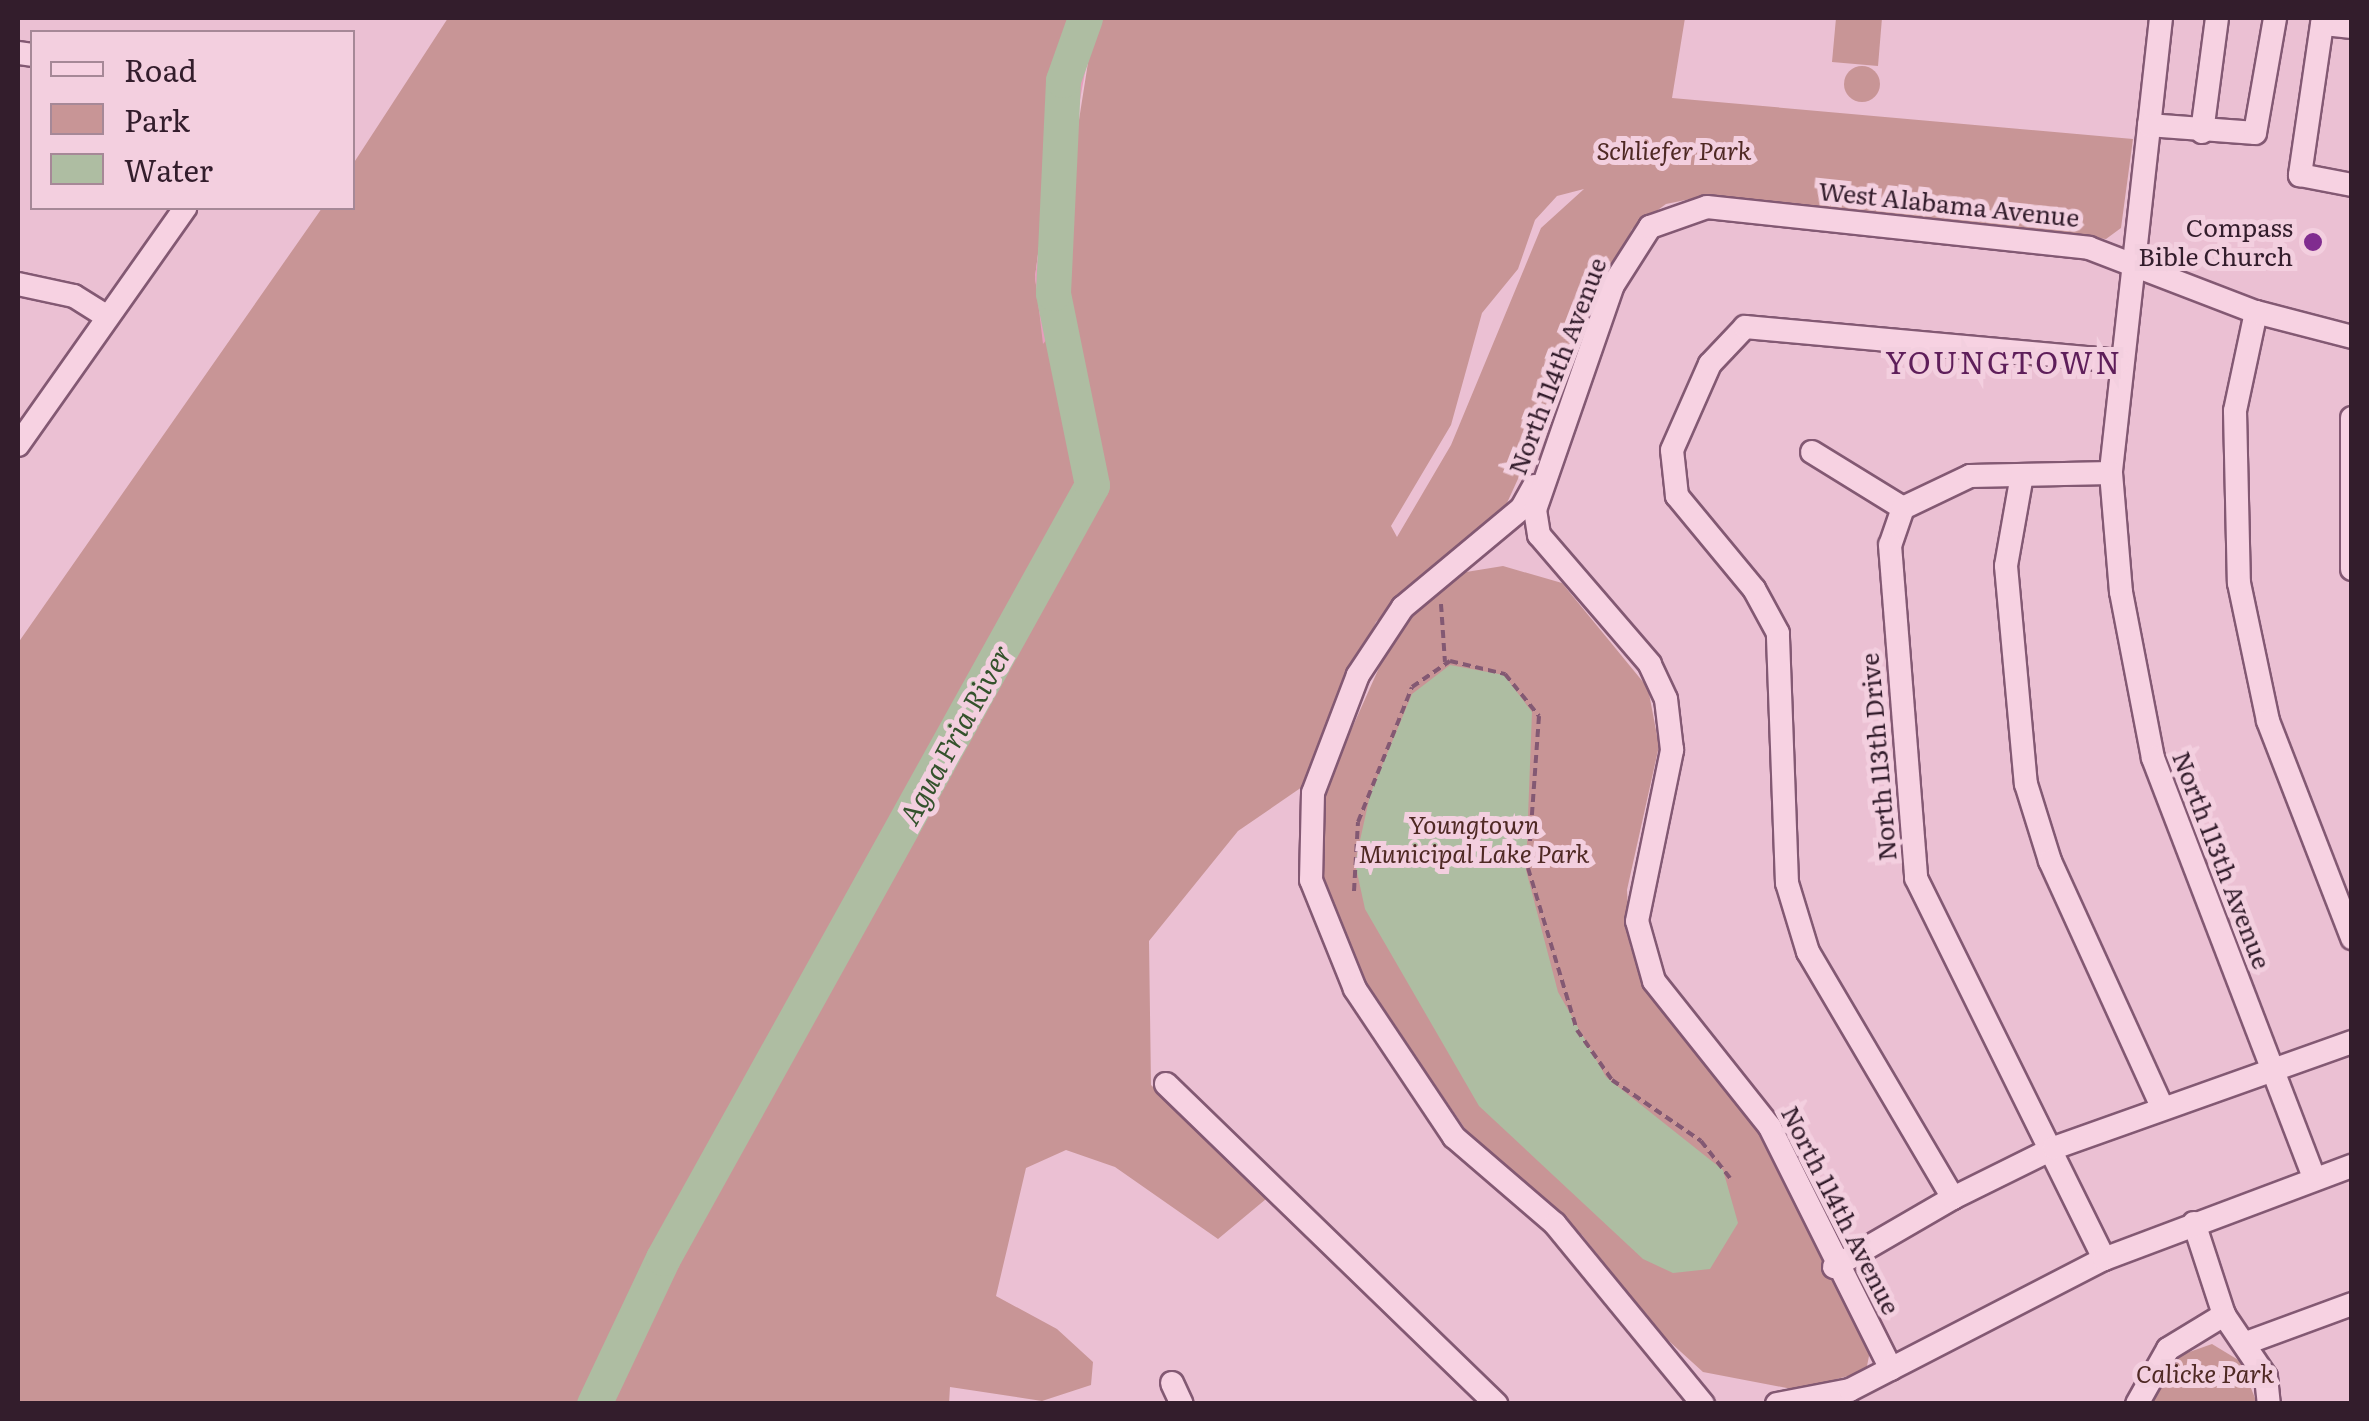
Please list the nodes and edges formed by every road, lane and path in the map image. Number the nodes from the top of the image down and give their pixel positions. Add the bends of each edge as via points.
1 (2161, 18) edge
2 (2218, 18) edge
3 (2274, 18) edge
4 (2352, 27) edge
5 (2149, 125) junction
6 (2202, 132) junction
7 (2352, 185) edge
8 (184, 210) edge
9 (1650, 227) joint
10 (2133, 259) junction
11 (18, 284) edge
12 (2352, 311) edge
13 (2256, 312) junction
14 (106, 315) junction
15 (2349, 336) edge
16 (2119, 361) junction
17 (2352, 418) edge
18 (18, 444) edge
19 (1812, 452) dead end
20 (2111, 473) junction
21 (1541, 474) junction
22 (2022, 475) junction
23 (1903, 508) junction
24 (2352, 569) edge
25 (1440, 600) dead end
26 (1445, 662) junction
27 (1354, 891) dead end
28 (2352, 938) edge
29 (2352, 1042) edge
30 (2271, 1064) junction
31 (1166, 1084) dead end
32 (2162, 1107) junction
33 (2054, 1148) junction
34 (2352, 1166) edge
35 (2313, 1174) junction
36 (1730, 1178) dead end
37 (1953, 1198) junction
38 (2194, 1224) junction
39 (2104, 1259) junction
40 (1834, 1267) junction
41 (2352, 1304) edge
42 (2224, 1315) junction
43 (2246, 1344) junction
44 (1891, 1369) junction
45 (1496, 1404) edge
46 (1704, 1404) edge
47 (1777, 1404) edge
48 (2137, 1404) edge
49 (2269, 1404) edge

1 - 5 street, North 113th Avenue
2 - 6 street
3 - 6 street via 2254,134
4 - 7 street via 2322,24 2300,175
5 - 6 street
5 - 10 street, North 113th Avenue
8 - 14 street
9 - 10 street, West Alabama Avenue via 1707,207 2043,238
9 - 21 street, North 114th Avenue via 1613,284
10 - 13 street, West Alabama Avenue
10 - 16 street, North 113th Avenue
11 - 14 street via 74,296
12 - 15 street
13 - 15 street, West Alabama Avenue
13 - 28 street via 2235,411 2239,583 2268,721
14 - 18 street
16 - 20 street, North 113th Avenue
16 - 37 street via 1745,328 1710,364 1672,450 1677,496 1754,589 1778,633 1787,883 1808,952
17 - 24 street
19 - 23 street
20 - 22 street
20 - 30 street, North 113th Avenue via 2121,592 2153,758
21 - 40 street, North 114th Avenue via 1539,535 1650,664 1669,712 1672,750 1637,921 1654,982 1763,1115
21 - 46 street via 1522,508 1403,607 1358,675 1313,793 1311,880 1354,989 1454,1137 1555,1224
22 - 23 street via 1941,483
22 - 32 street via 2006,566 2026,784 2050,862
23 - 33 street, North 113th Drive via 1890,546 1916,878 1941,944
25 - 26 path
26 - 27 path via 1412,687 1390,732 1352,840
26 - 36 path via 1505,674 1539,716 1528,868 1583,1041 1612,1080 1701,1142
29 - 30 street
30 - 32 street
30 - 35 street, North 113th Avenue
31 - 45 street
32 - 33 street
33 - 37 street
33 - 39 street, North 113th Drive
34 - 35 street
35 - 38 street
37 - 40 street
38 - 39 street
38 - 42 street
39 - 44 street
40 - 44 street, North 114th Avenue
41 - 43 street
42 - 43 street
42 - 48 street via 2168,1349
43 - 49 street via 2266,1377
44 - 47 street via 1834,1397

